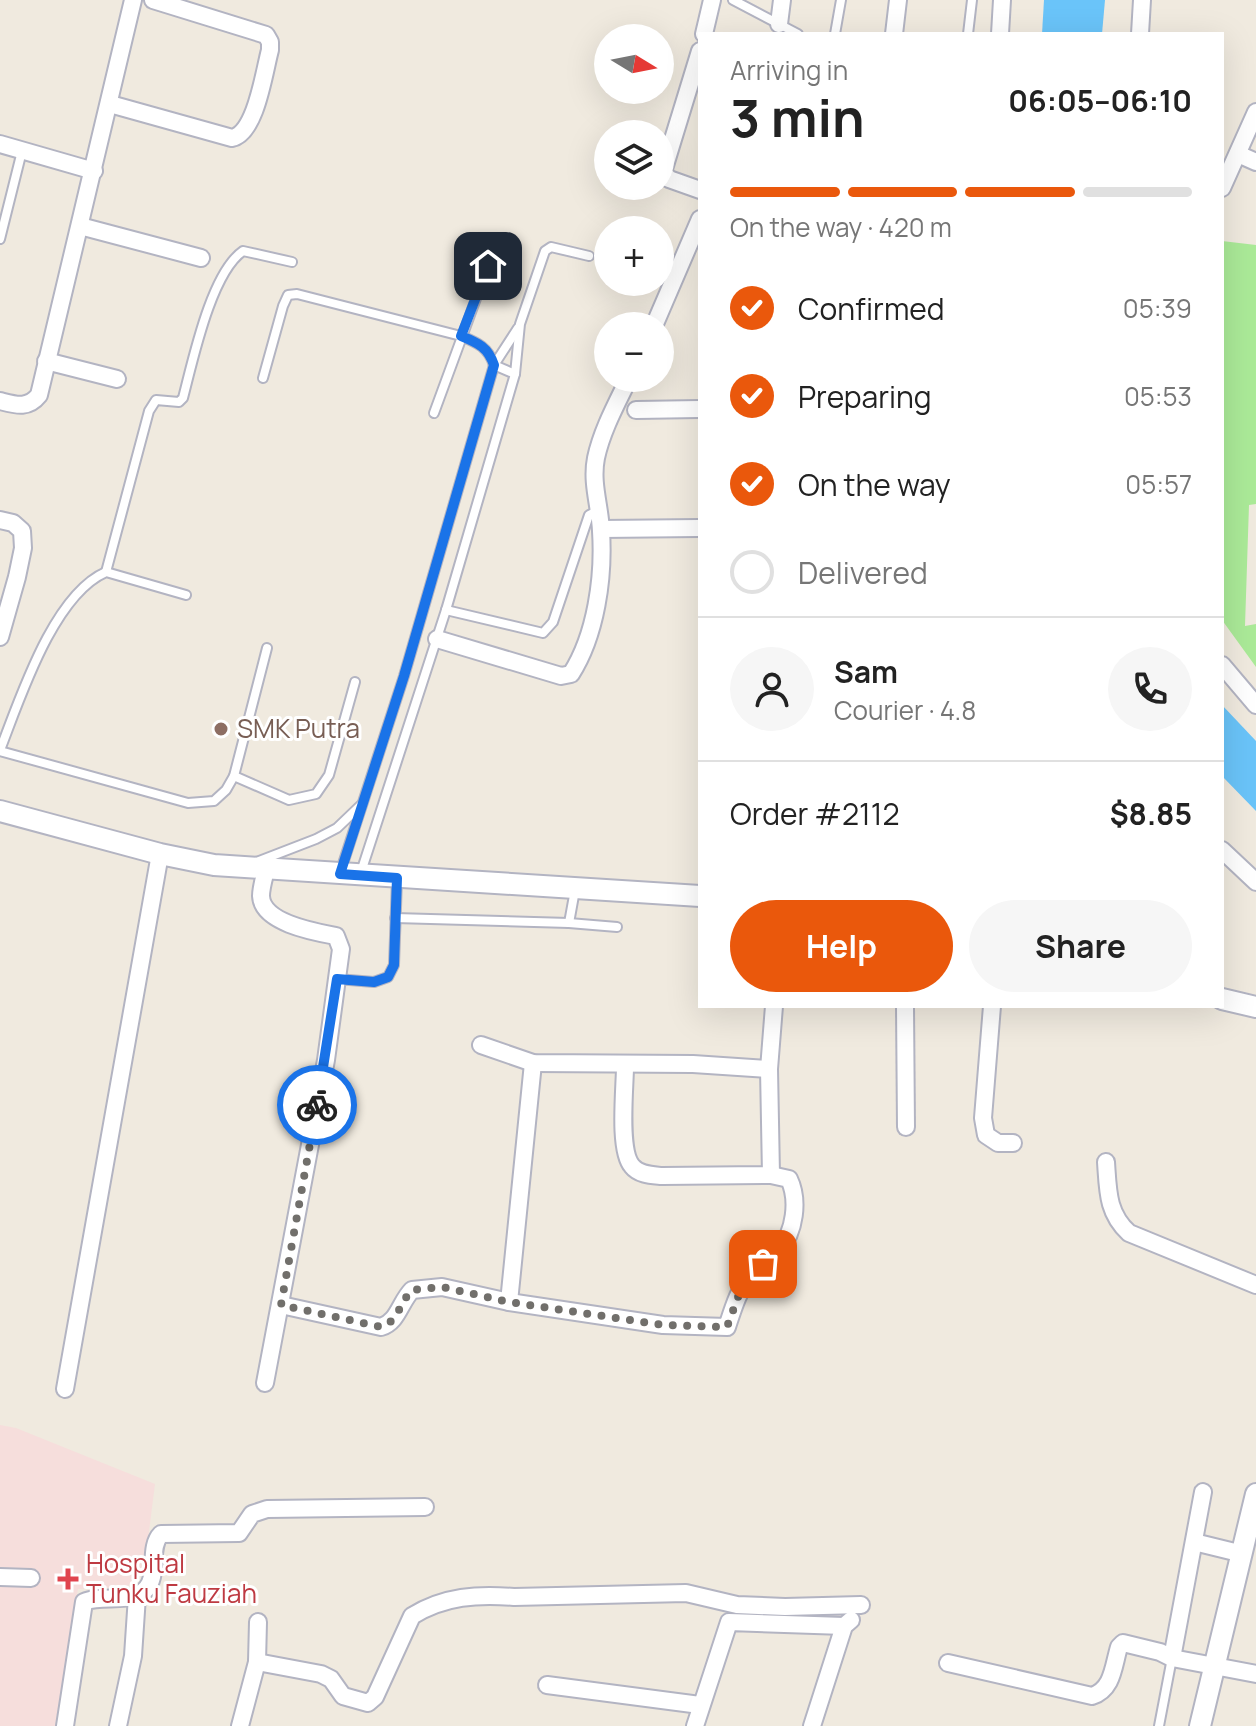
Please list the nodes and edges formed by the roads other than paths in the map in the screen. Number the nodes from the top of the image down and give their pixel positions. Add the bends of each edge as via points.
1 (133, 0) edge
2 (153, 0) edge
3 (712, 0) edge
4 (733, 0) edge
5 (782, 0) edge
6 (841, 0) edge
7 (898, 0) edge
8 (972, 0) edge
9 (1002, 0) edge
10 (1142, 0) edge
11 (779, 24) junction
12 (704, 32) edge
13 (794, 32) edge
14 (835, 32) edge
15 (894, 32) edge
16 (968, 32) edge
17 (1000, 32) edge
18 (1140, 32) edge
19 (698, 69) edge
20 (110, 104) junction
21 (1256, 112) edge
22 (0, 144) edge
23 (22, 151) junction
24 (1238, 154) junction
25 (1256, 162) edge
26 (94, 171) junction
27 (1224, 184) edge
28 (698, 189) edge
29 (698, 224) edge
30 (80, 226) junction
31 (0, 239) edge
32 (589, 256) dead end
33 (201, 258) dead end
34 (292, 262) dead end
35 (488, 266) dead end
36 (660, 312) edge
37 (520, 324) junction
38 (461, 336) junction
39 (46, 361) junction
40 (494, 365) junction
41 (515, 374) junction
42 (263, 378) dead end
43 (117, 379) dead end
44 (623, 392) edge
45 (0, 401) edge
46 (698, 409) edge
47 (636, 410) dead end
48 (434, 413) dead end
49 (597, 511) junction
50 (0, 520) edge
51 (698, 528) edge
52 (601, 529) junction
53 (106, 572) junction
54 (186, 595) dead end
55 (446, 610) junction
56 (0, 637) edge
57 (437, 639) junction
58 (267, 648) dead end
59 (1224, 667) edge
60 (404, 676) junction
61 (424, 681) junction
62 (355, 682) dead end
63 (1256, 705) edge
64 (0, 750) edge
65 (234, 776) junction
66 (364, 802) junction
67 (0, 811) edge
68 (1224, 852) edge
69 (160, 854) junction
70 (243, 867) junction
71 (266, 870) junction
72 (350, 874) junction
73 (397, 878) junction
74 (1256, 882) edge
75 (575, 889) junction
76 (698, 896) edge
77 (395, 918) junction
78 (569, 923) junction
79 (617, 927) dead end
80 (337, 979) junction
81 (1224, 999) edge
82 (1256, 1007) edge
83 (774, 1008) edge
84 (905, 1008) edge
85 (992, 1008) edge
86 (481, 1045) dead end
87 (533, 1063) junction
88 (625, 1066) junction
89 (769, 1069) junction
90 (906, 1127) dead end
91 (1013, 1143) dead end
92 (1106, 1162) dead end
93 (771, 1175) junction
94 (1256, 1285) edge
95 (509, 1302) junction
96 (281, 1305) junction
97 (265, 1383) dead end
98 (65, 1389) dead end
99 (1203, 1492) dead end
100 (1256, 1494) edge
101 (425, 1507) dead end
102 (1194, 1542) junction
103 (1243, 1554) junction
104 (0, 1577) edge
105 (31, 1578) dead end
106 (137, 1596) junction
107 (258, 1622) dead end
108 (844, 1626) junction
109 (1172, 1658) junction
110 (257, 1662) junction
111 (948, 1663) dead end
112 (1214, 1665) junction
113 (1256, 1674) edge
114 (547, 1685) dead end
115 (700, 1705) junction
116 (65, 1726) edge
117 (118, 1726) edge
118 (240, 1726) edge
119 (695, 1726) edge
120 (812, 1726) edge
121 (1159, 1726) edge
122 (1200, 1726) edge

1 - 20 street
2 - 20 street via 266,35 270,50 251,119 243,134 232,138
3 - 12 street
4 - 11 lane
5 - 11 street
6 - 14 lane
7 - 15 street
8 - 16 lane
9 - 17 street
10 - 18 street
11 - 13 lane
19 - 28 street via 663,172
20 - 26 street
21 - 24 street
22 - 23 street
23 - 26 street
23 - 31 lane
24 - 25 street
24 - 27 street
26 - 30 street
29 - 36 street
30 - 33 street
30 - 39 street
32 - 37 lane via 547,248
34 - 53 lane via 243,251 233,258 208,312 183,398 156,400 149,411
35 - 38 lane
37 - 40 lane
37 - 41 lane
38 - 40 lane via 487,350
38 - 42 lane via 288,295
38 - 48 lane
39 - 43 street
39 - 45 street via 33,402
40 - 41 lane
40 - 60 lane
41 - 55 lane
44 - 49 street via 596,458
46 - 47 street
49 - 52 street
49 - 55 lane via 589,515 553,622 543,633
50 - 56 street via 22,531 23,548
51 - 52 street
52 - 57 street via 596,607 571,674 561,676
53 - 54 lane
53 - 64 lane via 81,589 47,637
55 - 57 lane
57 - 61 lane
58 - 65 lane
59 - 63 street
60 - 61 lane
60 - 66 lane
61 - 72 lane
62 - 65 lane via 329,775 316,794 289,800
64 - 65 lane via 188,803 214,801
66 - 70 lane via 327,834
66 - 72 lane
67 - 69 street
68 - 74 street
69 - 70 street
69 - 98 street
70 - 71 street
71 - 72 street
71 - 80 street via 261,898 269,914 336,936 341,949
72 - 73 street
73 - 75 street
73 - 77 lane
75 - 76 street
75 - 78 lane
77 - 78 lane
77 - 80 lane via 394,965 388,977 374,982
78 - 79 lane
80 - 96 street
81 - 82 street
83 - 89 street
84 - 90 street
85 - 91 street via 983,1118 986,1135 998,1143
86 - 87 street
87 - 88 street
87 - 95 street
88 - 89 street
88 - 93 street via 626,1149 633,1167 662,1176
89 - 93 street
92 - 94 street via 1110,1206 1129,1233
93 - 95 street via 789,1179 795,1192 792,1222 779,1250 741,1289 727,1327 663,1325
95 - 96 street via 442,1287 420,1288 381,1327
96 - 97 street
99 - 102 street
100 - 103 street
101 - 106 street via 267,1509 252,1514 235,1534 161,1534 150,1582
102 - 103 street
102 - 109 street
103 - 112 street
104 - 105 street
106 - 116 street via 84,1602
106 - 117 street via 133,1656
107 - 110 street
108 - 110 street via 861,1605 737,1605 686,1593 487,1595 456,1598 412,1616 368,1703 343,1696 321,1674
108 - 115 street via 729,1622
108 - 120 street
109 - 111 street via 1123,1643 1108,1685 1092,1696
109 - 112 street
109 - 121 lane
110 - 118 street
112 - 113 street
112 - 122 street
114 - 115 street
115 - 119 street

